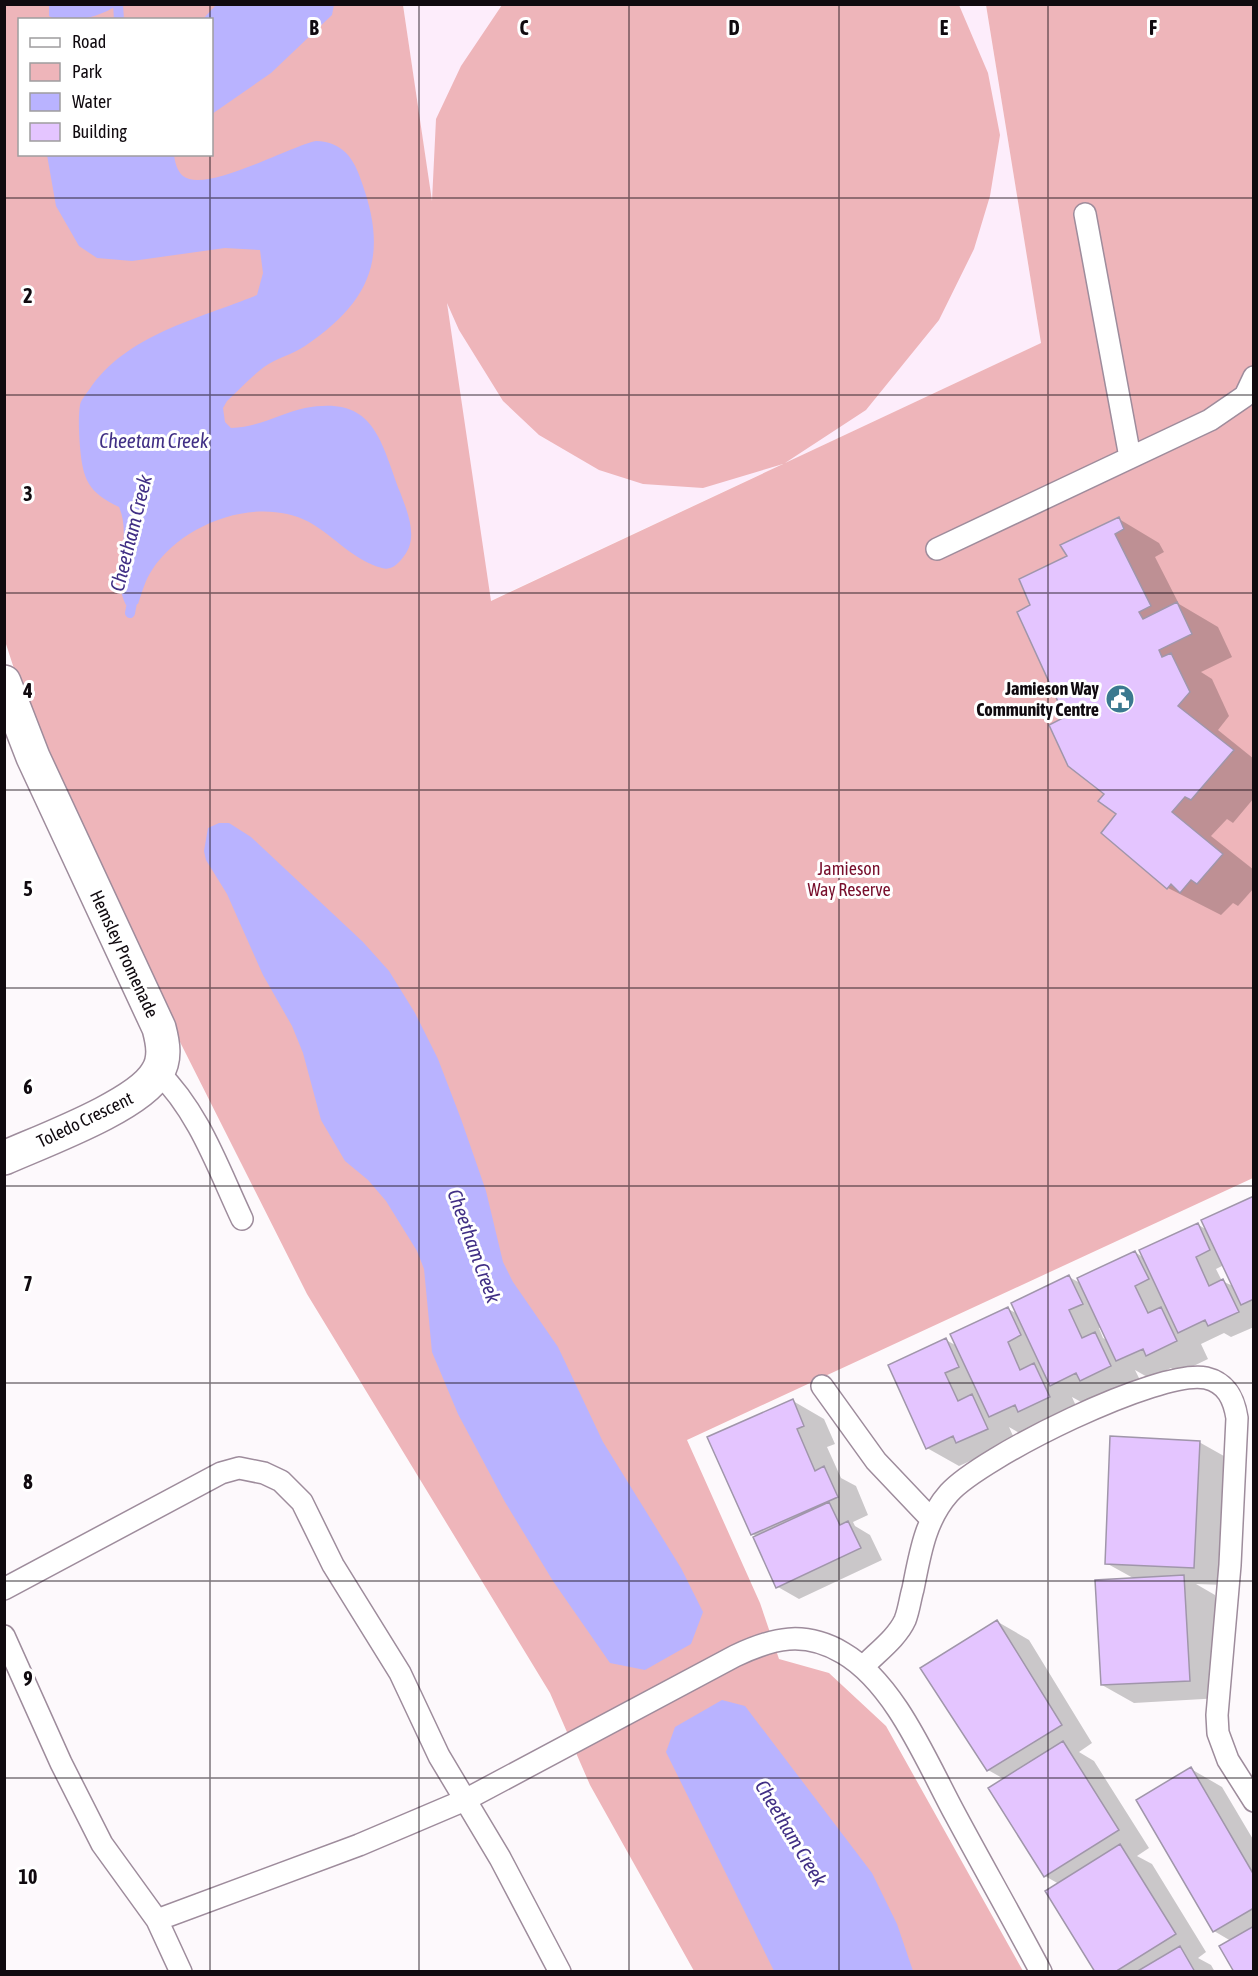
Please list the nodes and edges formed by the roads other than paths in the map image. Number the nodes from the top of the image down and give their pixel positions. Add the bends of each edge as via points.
1 (1085, 214) dead end
2 (1254, 377) edge
3 (1130, 457) junction
4 (937, 549) dead end
5 (4, 682) edge
6 (158, 1072) junction
7 (4, 1158) edge
8 (242, 1219) dead end
9 (822, 1386) dead end
10 (931, 1519) junction
11 (4, 1589) edge
12 (4, 1636) edge
13 (863, 1667) junction
14 (465, 1800) junction
15 (1254, 1801) edge
16 (156, 1920) junction
17 (181, 1971) edge
18 (560, 1971) edge
19 (1041, 1971) edge

1 - 3 lane
2 - 3 lane via 1245,396 1231,408
3 - 4 lane
5 - 6 street, Hemsley Promenade via 33,757 159,1028 163,1057
6 - 7 street, Toledo Crescent via 133,1098
6 - 8 lane via 176,1089 192,1113
9 - 10 lane via 876,1461
10 - 13 lane via 906,1619
10 - 15 lane via 949,1493 971,1474 1013,1448 1102,1405 1181,1378 1206,1378 1227,1389 1237,1418 1218,1733 1228,1760
11 - 14 lane via 221,1473 239,1468 264,1473 281,1481 302,1502 333,1565 400,1673 439,1756
12 - 16 lane via 102,1844
13 - 14 lane via 832,1648 802,1639 787,1638 758,1645
13 - 19 lane via 906,1724
14 - 16 lane via 359,1845
14 - 18 lane
16 - 17 lane

